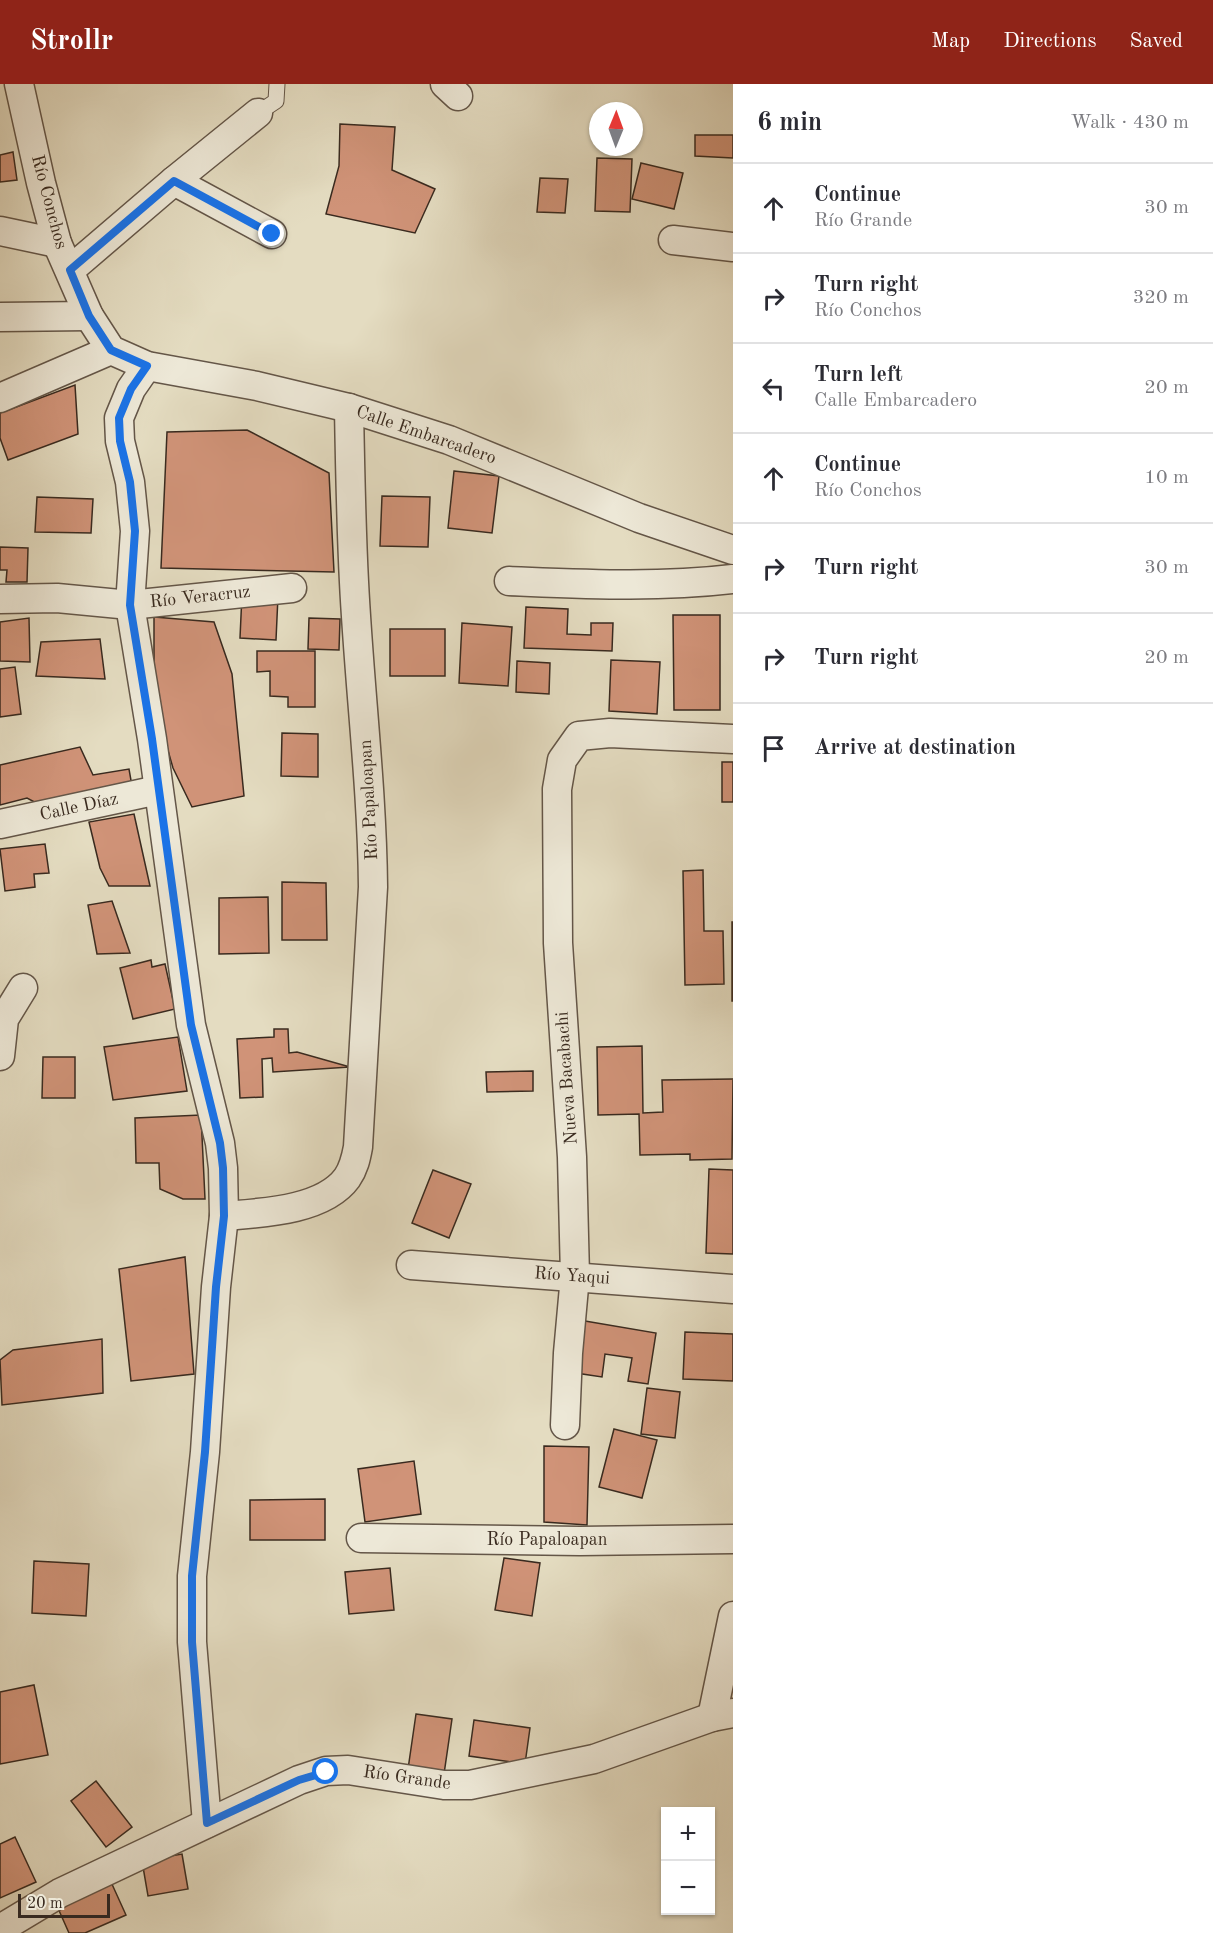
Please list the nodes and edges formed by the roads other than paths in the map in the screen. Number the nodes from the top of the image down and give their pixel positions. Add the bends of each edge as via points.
1 (19, 84) edge
2 (278, 84) edge
3 (258, 113) joint
4 (174, 181) junction
5 (0, 231) edge
6 (272, 234) dead end
7 (673, 240) dead end
8 (57, 243) junction
9 (733, 247) edge
10 (70, 270) junction
11 (89, 316) junction
12 (0, 317) edge
13 (111, 350) junction
14 (147, 366) junction
15 (0, 398) edge
16 (349, 408) junction
17 (733, 550) edge
18 (733, 579) edge
19 (509, 581) dead end
20 (292, 588) dead end
21 (0, 599) edge
22 (130, 605) junction
23 (733, 739) edge
24 (158, 790) junction
25 (0, 824) edge
26 (23, 988) dead end
27 (0, 1056) edge
28 (224, 1216) junction
29 (411, 1265) dead end
30 (575, 1276) junction
31 (733, 1289) edge
32 (565, 1425) dead end
33 (361, 1538) dead end
34 (733, 1539) edge
35 (732, 1628) edge
36 (722, 1715) edge
37 (207, 1823) junction
38 (0, 1929) edge

1 - 8 street, Río Conchos
2 - 3 lane via 276,101
3 - 4 street
4 - 6 street
4 - 10 street
5 - 8 street
7 - 9 street
8 - 10 street, Río Conchos
10 - 11 street, Río Conchos
11 - 12 street
11 - 13 street
13 - 14 street, Calle Embarcadero
13 - 15 street
14 - 16 street, Calle Embarcadero
14 - 22 street via 131,389 119,418 135,531
16 - 17 street, Calle Embarcadero via 448,440 639,518
16 - 28 street, Río Papaloapan via 354,582 370,790 373,887 358,1147 348,1177 339,1187 312,1201 294,1208
18 - 19 street via 688,585
20 - 22 street, Río Veracruz
21 - 22 street, Río Veracruz via 57,598
22 - 24 street
23 - 30 street, Nueva Bacabachi via 610,733 579,736 562,760 556,789 558,943 572,1157
24 - 25 street, Calle Díaz
24 - 28 street via 191,1025 220,1143
26 - 27 street via 4,1019
28 - 37 street via 192,1576 192,1642
29 - 30 street, Río Yaqui
30 - 31 street, Río Yaqui
30 - 32 street, Nueva Bacabachi
33 - 34 street, Río Papaloapan
35 - 36 street
36 - 37 street, Río Grande via 594,1759 470,1785 444,1785 348,1770 326,1772 299,1780
37 - 38 street, Río Grande via 60,1893

